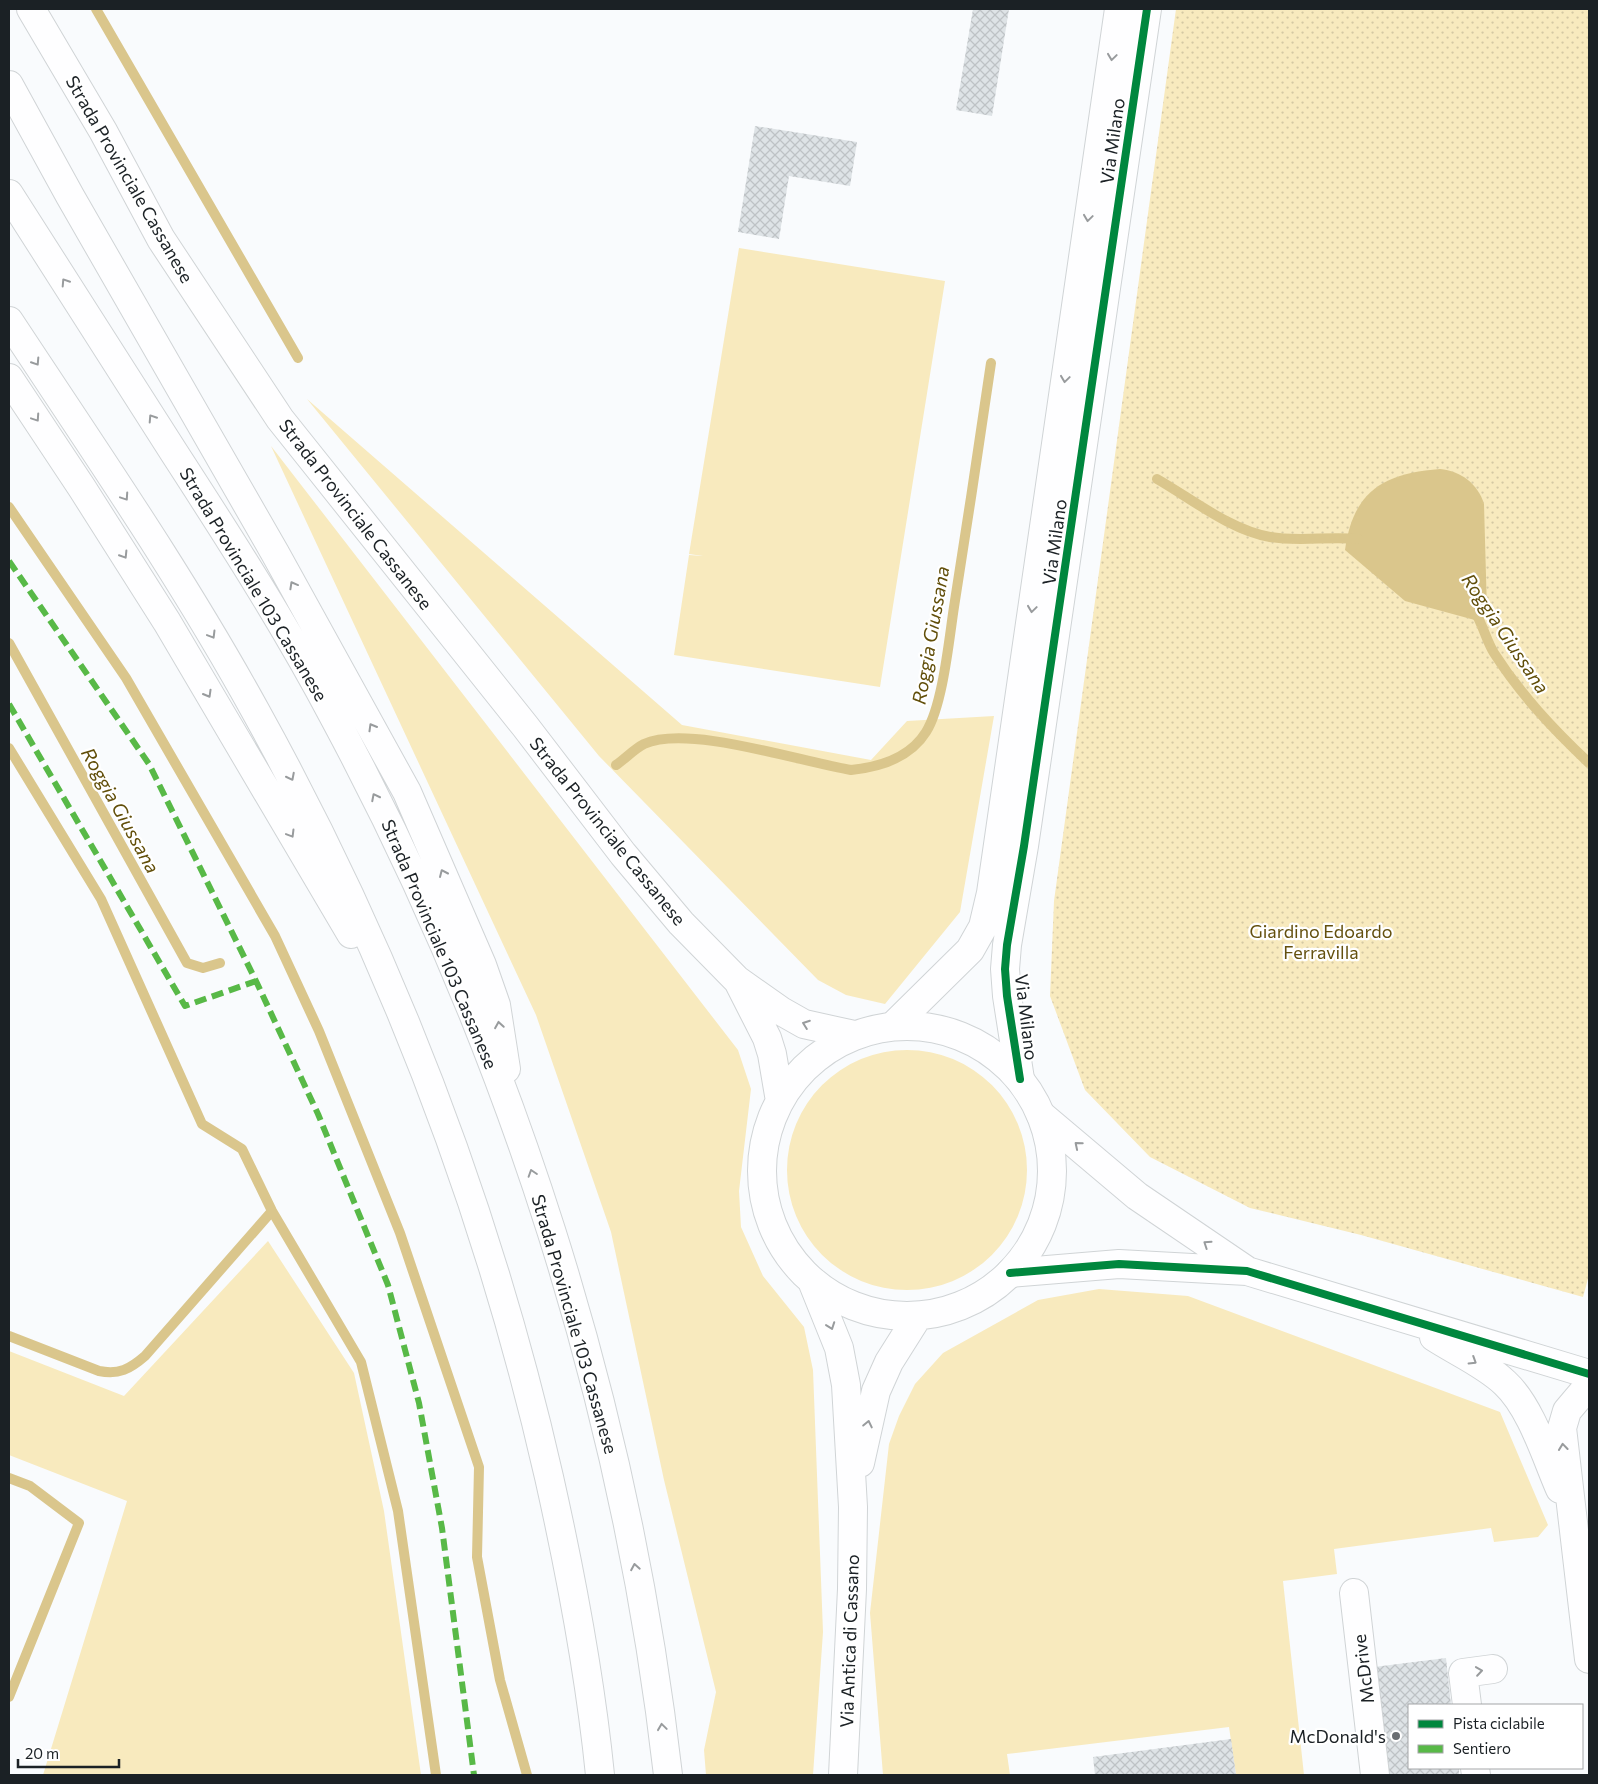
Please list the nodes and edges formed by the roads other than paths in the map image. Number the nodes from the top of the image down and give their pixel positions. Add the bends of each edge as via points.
1 (31, 9) edge
2 (1119, 9) edge
3 (1147, 9) edge
4 (9, 85) edge
5 (9, 194) edge
6 (9, 321) edge
7 (9, 378) edge
8 (737, 980) junction
9 (893, 1026) junction
10 (409, 1032) junction
11 (854, 1035) junction
12 (1020, 1079) junction
13 (780, 1101) junction
14 (1041, 1115) junction
15 (515, 1125) junction
16 (1247, 1271) junction
17 (1010, 1272) junction
18 (812, 1281) junction
19 (918, 1316) junction
20 (1402, 1318) junction
21 (1589, 1374) edge
22 (1589, 1385) edge
23 (853, 1506) junction
24 (1570, 1513) junction
25 (1354, 1593) dead end
26 (1589, 1659) edge
27 (1493, 1669) dead end
28 (1467, 1704) edge
29 (847, 1722) junction
30 (600, 1775) edge
31 (668, 1775) edge
32 (843, 1775) edge
33 (857, 1775) edge
34 (1375, 1775) edge

1 - 8 main road, Strada Provinciale Cassanese via 103,131 160,239 280,419 623,854 680,923
2 -> 9 main road, Via Milano via 991,893 983,928 970,950
3 - 12 main road, Via Milano via 1007,946 1007,996
15 -> 4 main road via 496,1005 465,920 407,792
15 -> 5 main road, Strada Provinciale 103 Cassanese via 438,929 336,719 230,537
6 -> 10 main road via 162,553 256,710 339,872
7 -> 10 main road via 167,622
11 -> 8 main road, Strada Provinciale Cassanese via 804,1024
8 - 13 main road, Strada Provinciale Cassanese via 767,1038
9 - 11 main road, Strada Provinciale Cassanese
9 - 12 main road, Strada Provinciale Cassanese via 929,1026 964,1037 991,1051
10 - 30 main road via 473,1204 526,1380 568,1565 594,1716
11 - 13 main road, Strada Provinciale Cassanese via 814,1059 797,1076
12 - 14 main road, Strada Provinciale Cassanese
13 - 18 main road, Strada Provinciale Cassanese via 768,1128 763,1151 764,1197 779,1240 790,1258
16 -> 14 main road via 1137,1196
14 - 17 main road, Strada Provinciale Cassanese via 1052,1164 1049,1201 1036,1238
31 -> 15 main road, Strada Provinciale 103 Cassanese via 650,1652 617,1476 566,1280
16 - 17 main road via 1119,1264
16 - 20 main road
17 - 19 main road, Strada Provinciale Cassanese via 989,1291 968,1303
18 - 19 main road, Strada Provinciale Cassanese via 856,1307 889,1315
18 -> 23 main road, Via Antica di Cassano via 830,1321 844,1371
23 -> 19 main road, Via Antica di Cassano via 876,1391 889,1362
20 - 21 main road
20 -> 24 main road via 1489,1370 1510,1388 1526,1412
24 -> 22 main road via 1563,1421 1569,1408
23 - 29 main road, Via Antica di Cassano
24 - 26 main road
25 - 34 main road, McDrive
28 -> 27 main road via 1463,1673
29 - 32 main road, Via Antica di Cassano
29 - 33 main road

